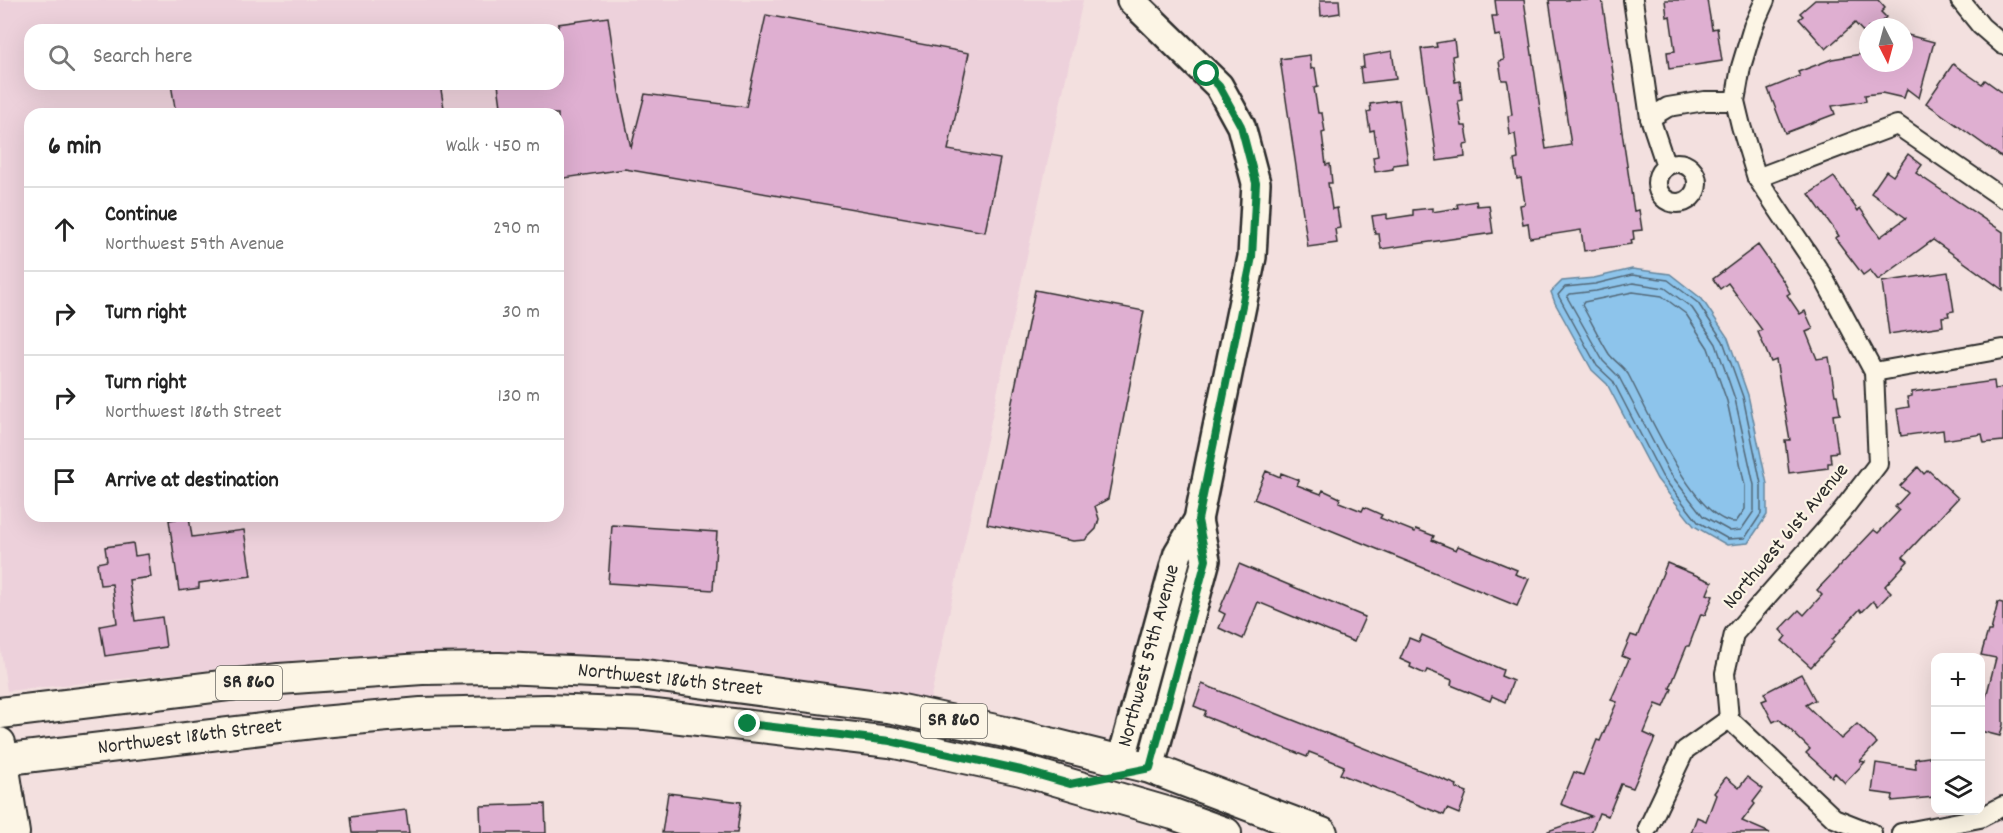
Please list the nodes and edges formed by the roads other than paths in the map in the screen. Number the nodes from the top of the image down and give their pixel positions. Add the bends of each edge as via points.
1 (1131, 0) edge
2 (1633, 0) edge
3 (1765, 0) edge
4 (1960, 0) edge
5 (2003, 45) edge
6 (1735, 101) junction
7 (1650, 118) junction
8 (1666, 166) dead end
9 (1757, 177) junction
10 (2003, 198) edge
11 (2003, 349) edge
12 (1874, 372) junction
13 (1198, 520) junction
14 (754, 690) junction
15 (547, 710) junction
16 (0, 713) edge
17 (1729, 720) junction
18 (1, 754) edge
19 (1121, 761) junction
20 (1150, 768) junction
21 (1183, 780) junction
22 (1070, 784) junction
23 (1110, 796) junction
24 (2003, 806) edge
25 (1648, 828) dead end
26 (14, 833) edge
27 (1226, 833) edge
28 (1322, 833) edge
29 (1872, 833) edge
30 (1901, 833) edge

1 - 13 street, Northwest 59th Avenue via 1219,86 1241,126 1256,183 1252,257
2 - 7 street
3 - 6 street via 1741,67
4 - 5 street
6 - 7 street via 1668,107
6 - 9 street, Northwest 61st Avenue
7 - 8 street
9 - 10 street via 1897,125
9 - 12 street, Northwest 61st Avenue via 1822,275
11 - 12 street
12 - 17 street, Northwest 61st Avenue via 1878,464 1734,634 1725,673
13 - 19 street, Northwest 59th Avenue via 1178,554
13 - 20 street, Northwest 59th Avenue via 1206,560
14 - 15 main road via 752,703 740,709 570,696
14 - 16 main road, Northwest 186th Street / SR 860 via 638,674 422,669 279,679
14 - 19 main road, Northwest 186th Street / SR 860 via 893,708
15 - 18 main road, Northwest 186th Street / SR 860 via 421,713
15 - 22 main road, Northwest 186th Street / SR 860 via 646,714 890,741
17 - 25 street via 1685,750
17 - 29 street via 1834,818
18 - 26 main road
19 - 20 main road, Northwest 186th Street / SR 860
20 - 21 main road, Northwest 186th Street / SR 860
20 - 22 main road
21 - 23 main road via 1128,788
21 - 28 main road, Northwest 186th Street / SR 860
22 - 23 main road, Northwest 186th Street / SR 860
23 - 27 main road, Northwest 186th Street / SR 860
24 - 30 street via 1980,818

